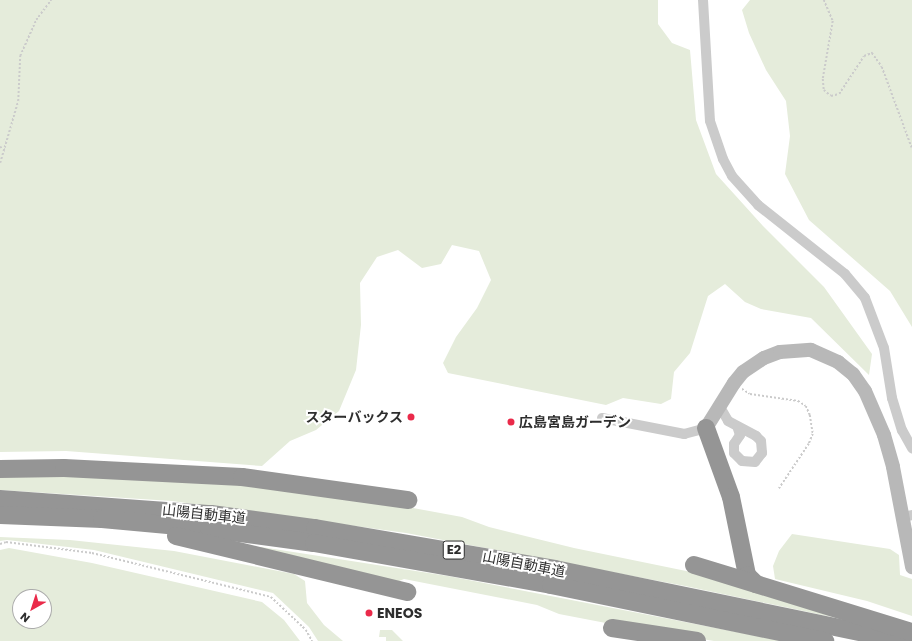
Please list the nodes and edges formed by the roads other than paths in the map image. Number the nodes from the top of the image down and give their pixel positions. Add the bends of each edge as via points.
1 (703, 0) edge
2 (720, 407) junction
3 (602, 418) dead end
4 (737, 426) dead end
5 (706, 428) junction
6 (912, 448) edge
7 (0, 469) edge
8 (0, 499) edge
9 (408, 500) dead end
10 (0, 516) edge
11 (907, 516) edge
12 (912, 561) edge
13 (694, 565) dead end
14 (722, 574) junction
15 (756, 584) junction
16 (407, 592) dead end
17 (612, 628) dead end
18 (912, 632) edge
19 (674, 637) junction
20 (644, 641) edge
21 (697, 641) edge
22 (825, 641) edge
23 (902, 641) edge

1 - 6 street via 710,121 723,160 732,176 758,205 845,274 865,298 884,348 892,398 902,430
2 - 4 street via 724,418
2 - 5 street
2 - 11 street via 743,372 764,358 780,352 811,350 838,362 853,374 875,413 889,450
3 - 5 street via 684,434
5 - 14 highway via 708,443 723,487 736,562 731,571
5 - 15 highway via 731,497 747,575
7 - 9 highway via 64,468 242,477
8 - 23 highway, 山陽自動車道 / E2 via 102,504 211,514 315,528 555,569
10 - 16 highway via 172,535
10 - 22 highway, 山陽自動車道 / E2 via 102,519 209,529 314,543 551,585
11 - 12 street
13 - 14 highway
14 - 15 highway
15 - 18 highway
17 - 19 highway
19 - 20 highway
19 - 21 highway

